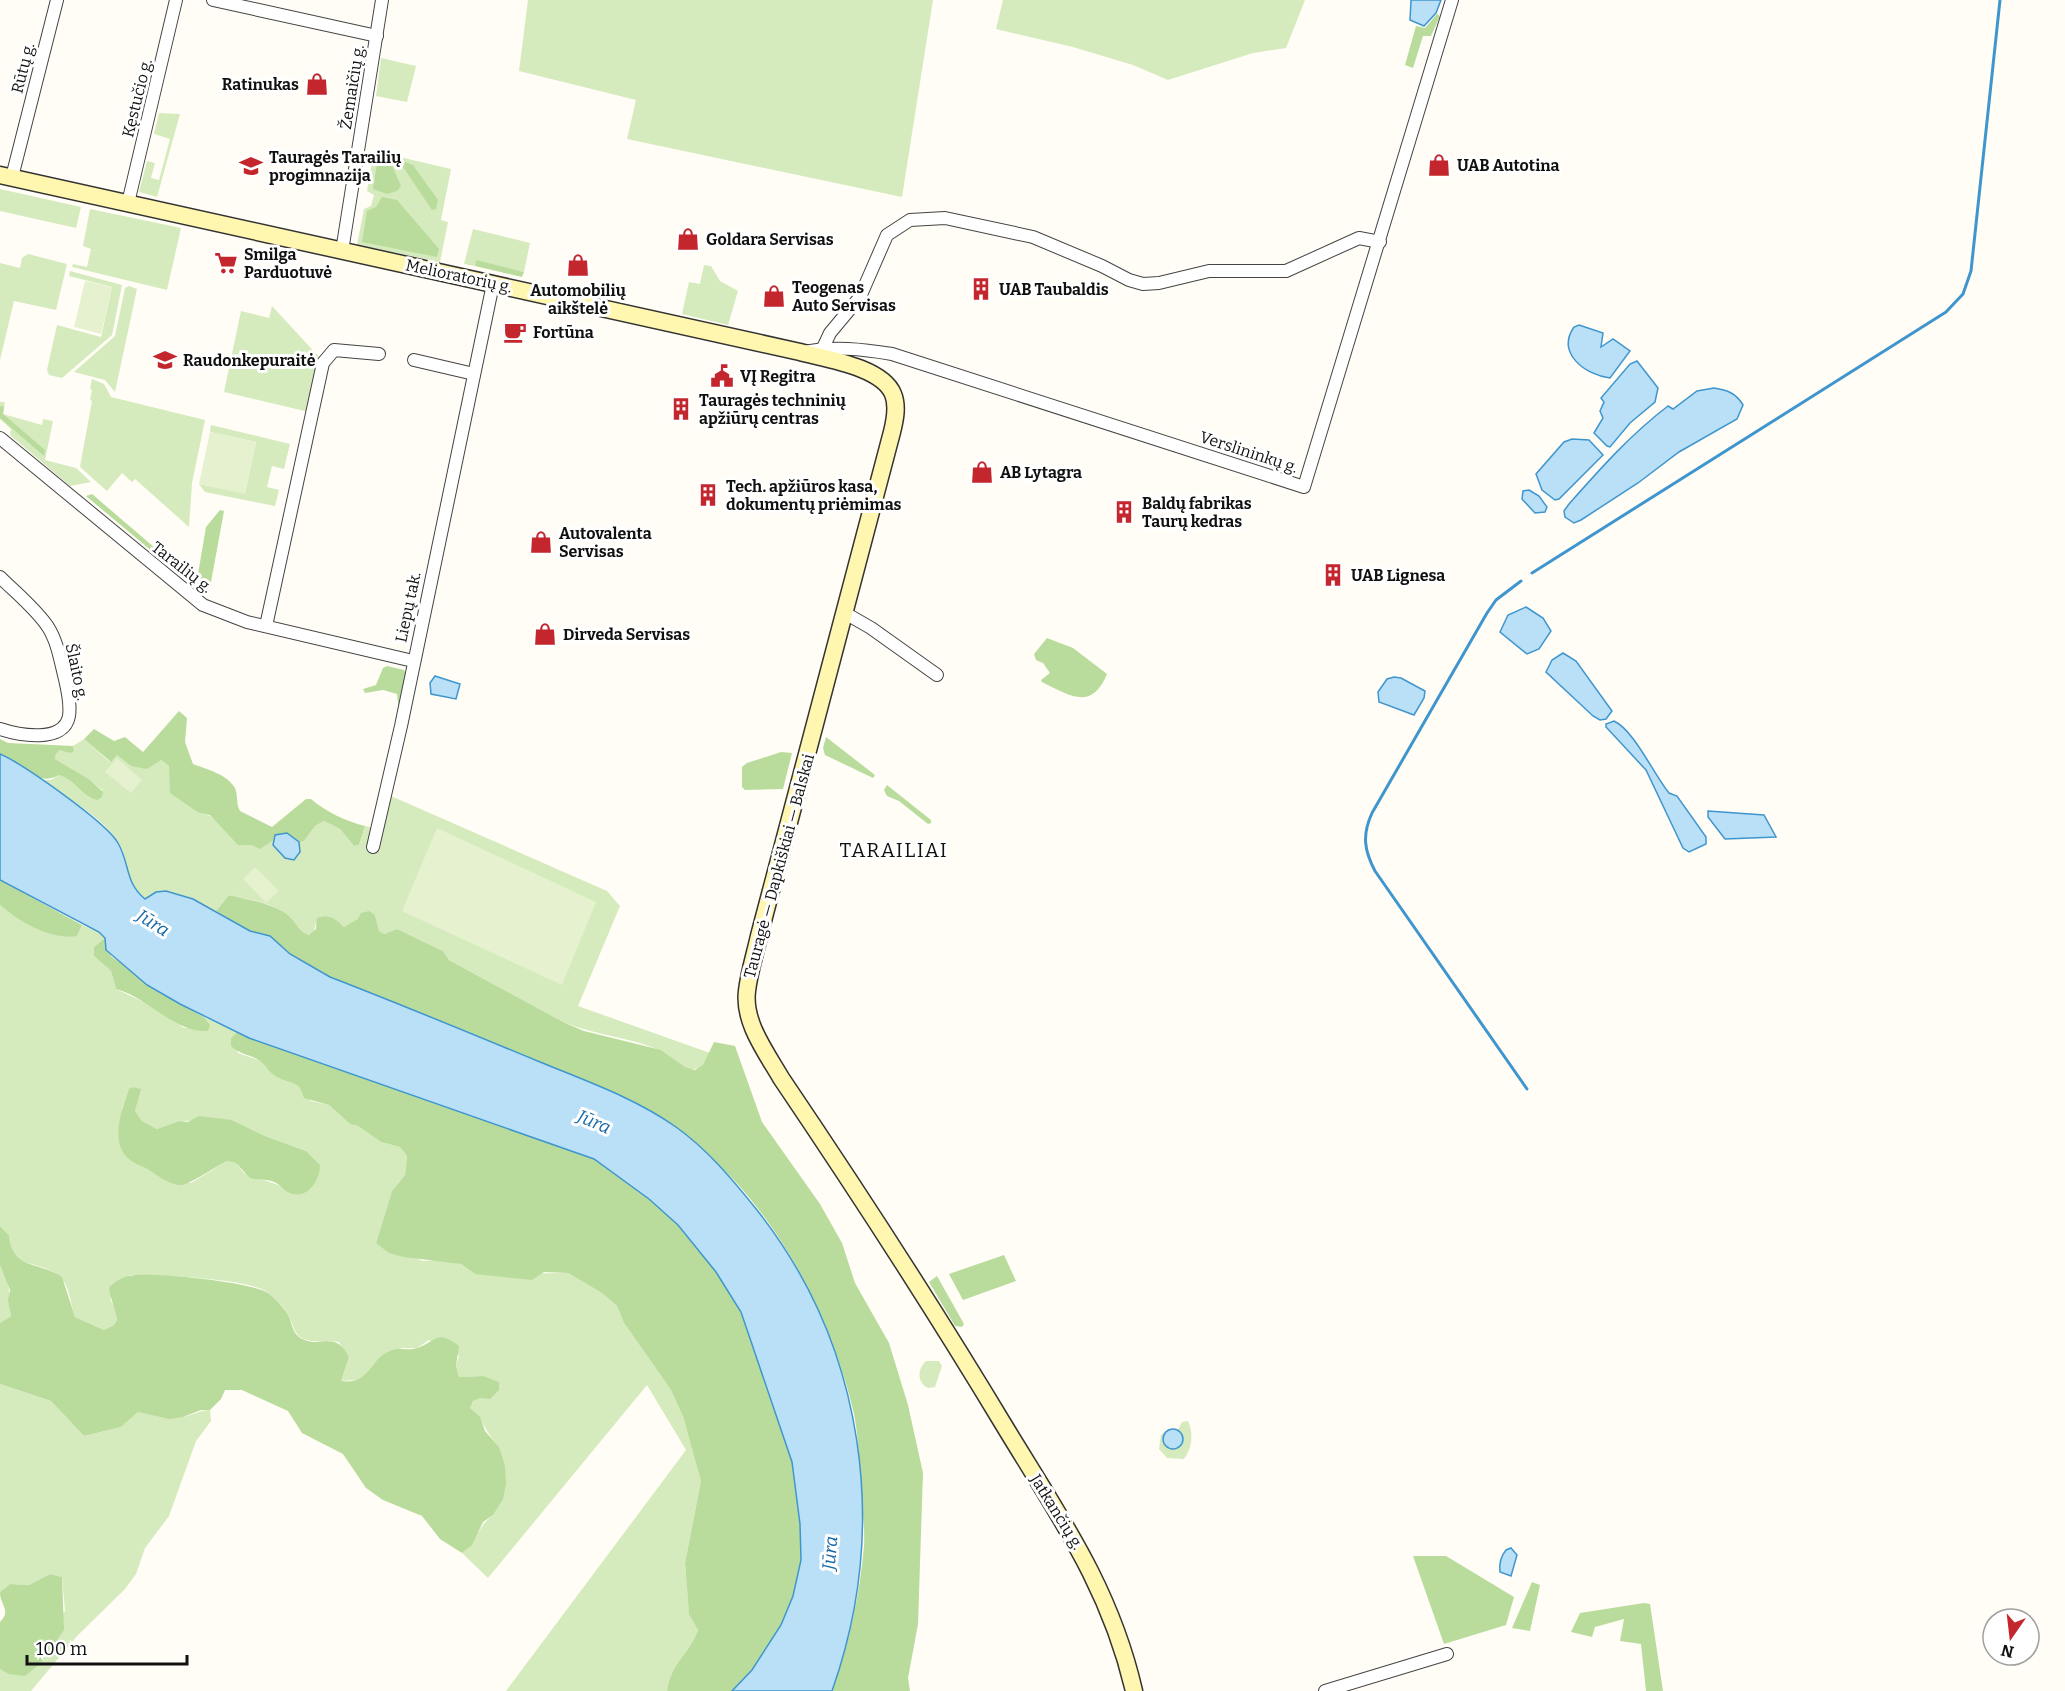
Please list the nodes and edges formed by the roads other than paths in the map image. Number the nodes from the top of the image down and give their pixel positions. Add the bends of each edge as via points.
1 (57, 0) edge
2 (176, 0) edge
3 (213, 0) edge
4 (382, 0) edge
5 (1452, 0) edge
6 (377, 36) junction
7 (6, 176) edge
8 (128, 203) junction
9 (1380, 242) junction
10 (342, 251) junction
11 (492, 284) junction
12 (823, 348) junction
13 (800, 352) junction
14 (379, 354) dead end
15 (414, 360) dead end
16 (474, 374) junction
17 (896, 409) joint
18 (0, 438) edge
19 (0, 577) edge
20 (845, 613) junction
21 (266, 626) junction
22 (413, 661) junction
23 (937, 675) dead end
24 (0, 729) edge
25 (373, 847) dead end
26 (954, 1346) joint
27 (1447, 1654) dead end
28 (1134, 1691) edge
29 (1325, 1691) edge

1 - 7 street, Rūtų g.
2 - 8 street, Kęstučio g.
3 - 6 street
4 - 6 street, Žemaičių g.
5 - 9 street, Verslininkų g.
6 - 10 street, Žemaičių g.
7 - 8 main road, Melioratorių g.
8 - 10 main road, Melioratorių g.
9 - 12 street via 1359,238 1286,271 1209,272 1143,284 1033,237 945,218 910,220 887,235 860,297 830,333
9 - 12 street, Verslininkų g. via 1304,487 935,366 865,350
10 - 11 main road, Melioratorių g.
11 - 13 main road, Melioratorių g.
11 - 16 street, Liepų tak.
12 - 13 street, Verslininkų g.
13 - 17 main road, Melioratorių g. via 876,376 892,393
14 - 21 street via 334,350 322,363
15 - 16 street
16 - 22 street, Liepų tak.
17 - 20 main road, Tauragė — Dapkiškiai — Balskai
18 - 21 street, Tarailių g. via 188,595 220,614
19 - 24 street, Šlaito g. via 49,628 59,654 69,718 55,732 27,735
20 - 23 street
20 - 26 main road, Tauragė — Dapkiškiai — Balskai via 759,936 747,1003 754,1032 781,1078
21 - 22 street, Tarailių g.
22 - 25 street, Liepų tak.
26 - 28 main road, Jatkančių g. via 1085,1557 1121,1640
27 - 29 street

